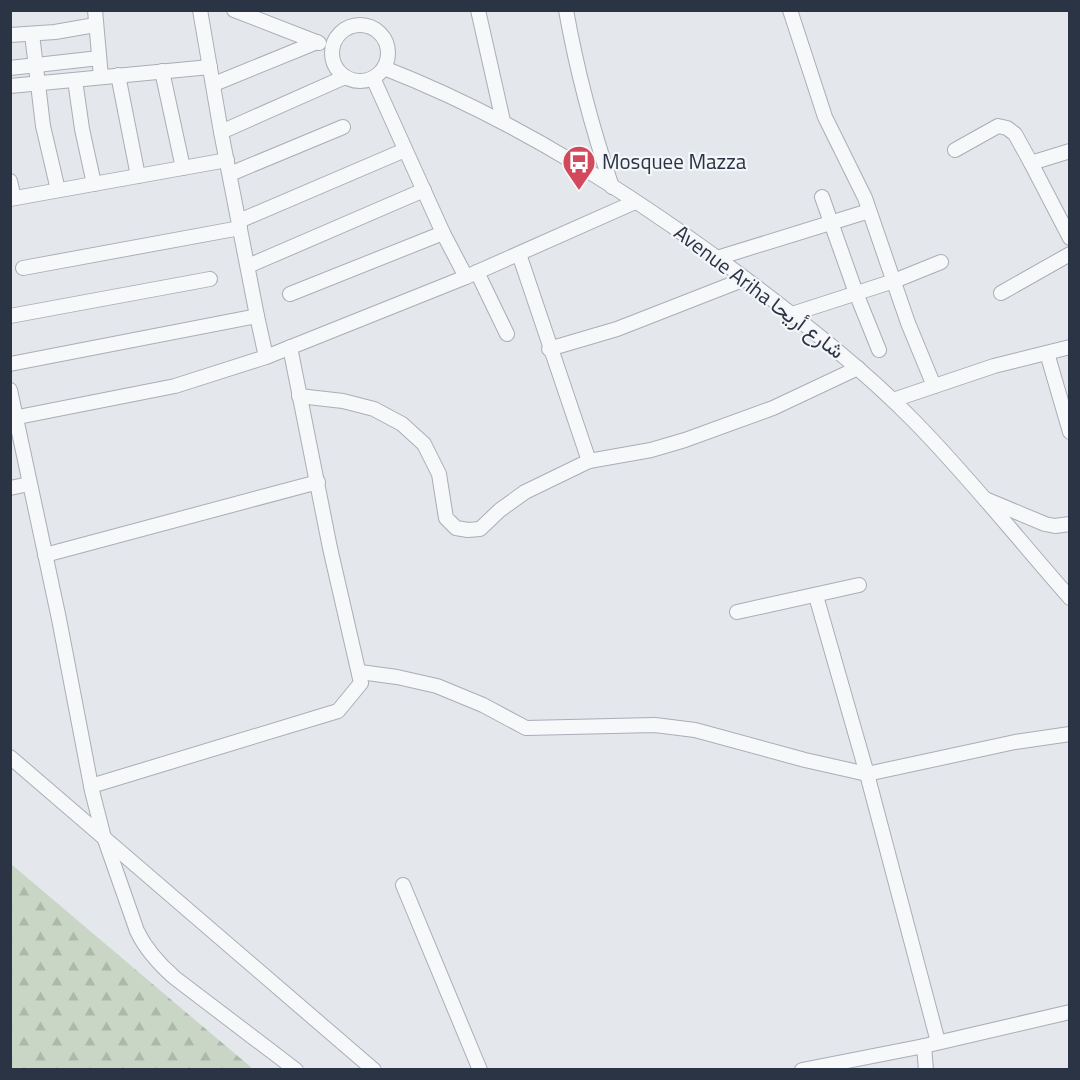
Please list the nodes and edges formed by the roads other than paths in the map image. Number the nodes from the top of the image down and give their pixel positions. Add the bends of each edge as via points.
1 (95, 10) edge
2 (200, 10) edge
3 (234, 10) edge
4 (356, 10) edge
5 (478, 10) edge
6 (566, 10) edge
7 (789, 10) edge
8 (95, 25) junction
9 (360, 25) junction
10 (32, 34) junction
11 (10, 35) edge
12 (317, 42) junction
13 (332, 47) junction
14 (99, 58) junction
15 (68, 62) junction
16 (35, 65) junction
17 (210, 67) junction
18 (10, 68) edge
19 (384, 68) junction
20 (162, 71) junction
21 (118, 75) junction
22 (101, 77) junction
23 (345, 77) junction
24 (373, 78) junction
25 (72, 80) junction
26 (38, 83) junction
27 (214, 84) junction
28 (10, 86) edge
29 (503, 121) junction
30 (342, 127) dead end
31 (221, 132) junction
32 (405, 150) junction
33 (955, 150) dead end
34 (1070, 151) edge
35 (1031, 163) junction
36 (228, 167) junction
37 (183, 168) junction
38 (138, 176) junction
39 (10, 182) edge
40 (94, 184) junction
41 (612, 187) junction
42 (58, 190) junction
43 (424, 190) junction
44 (822, 197) dead end
45 (12, 198) edge
46 (635, 202) junction
47 (869, 212) junction
48 (830, 223) junction
49 (240, 225) junction
50 (442, 232) junction
51 (1070, 238) edge
52 (519, 254) junction
53 (1070, 254) edge
54 (717, 258) junction
55 (941, 262) dead end
56 (248, 266) junction
57 (23, 268) dead end
58 (471, 275) junction
59 (210, 279) dead end
60 (746, 279) junction
61 (894, 281) junction
62 (856, 293) junction
63 (1001, 293) dead end
64 (290, 294) dead end
65 (792, 314) junction
66 (10, 316) edge
67 (257, 316) junction
68 (507, 334) dead end
69 (290, 347) junction
70 (1070, 347) edge
71 (549, 349) junction
72 (879, 350) dead end
73 (1047, 353) junction
74 (266, 357) junction
75 (10, 364) edge
76 (858, 368) junction
77 (934, 386) junction
78 (10, 390) edge
79 (299, 396) junction
80 (893, 400) junction
81 (18, 417) junction
82 (1070, 432) edge
83 (589, 461) junction
84 (318, 482) junction
85 (29, 484) junction
86 (10, 488) edge
87 (983, 498) junction
88 (1070, 524) edge
89 (45, 555) junction
90 (859, 585) dead end
91 (816, 596) junction
92 (1070, 598) edge
93 (737, 612) dead end
94 (360, 672) junction
95 (1070, 734) edge
96 (10, 757) edge
97 (867, 774) junction
98 (91, 786) junction
99 (104, 838) junction
100 (403, 885) dead end
101 (1070, 1011) edge
102 (938, 1042) junction
103 (924, 1046) junction
104 (296, 1070) edge
105 (374, 1070) edge
106 (480, 1070) edge
107 (802, 1070) edge
108 (926, 1070) edge

1 - 8 street
2 - 17 street
3 - 12 street
4 - 9 street
5 - 29 street
6 - 41 street via 587,110
7 - 47 street via 825,117
8 - 10 street
8 - 14 street
9 - 13 street via 339,34
9 - 19 street via 382,36 388,52
10 - 11 street
10 - 16 street
12 - 13 street
12 - 27 street
13 - 23 street via 334,64
14 - 15 street
14 - 22 street
15 - 16 street
15 - 25 street
16 - 18 street
16 - 26 street
17 - 20 street
17 - 27 street
19 - 24 street
19 - 29 street, Avenue Ariha شارع أريحا
20 - 21 street
20 - 37 street
21 - 22 street
21 - 38 street
22 - 25 street
23 - 24 street via 354,81
23 - 31 street
24 - 32 street
25 - 26 street
25 - 40 street
26 - 28 street
26 - 42 street
27 - 31 street
29 - 41 street, Avenue Ariha شارع أريحا
30 - 36 street
31 - 36 street
32 - 43 street
32 - 49 street
33 - 35 street via 998,126 1015,134
34 - 35 street
35 - 51 street
36 - 37 street
36 - 49 street
37 - 38 street
38 - 40 street
39 - 45 street
40 - 42 street
41 - 46 street, Avenue Ariha شارع أريحا
42 - 45 street
43 - 50 street
43 - 56 street
44 - 48 street
46 - 52 street
46 - 54 street, Avenue Ariha شارع أريحا
47 - 48 street
47 - 61 street
48 - 54 street
48 - 62 street
49 - 56 street
49 - 57 street
50 - 58 street
50 - 64 street
52 - 58 street
52 - 71 street
53 - 63 street
54 - 60 street, Avenue Ariha شارع أريحا
55 - 61 street
56 - 67 street
58 - 68 street
58 - 69 street
59 - 66 street
60 - 65 street, Avenue Ariha شارع أريحا
60 - 71 street via 617,329
61 - 62 street
61 - 77 street
62 - 65 street
62 - 72 street
65 - 76 street, Avenue Ariha شارع أريحا
67 - 74 street
67 - 75 street
69 - 74 street
69 - 79 street
70 - 73 street
71 - 83 street
73 - 77 street
73 - 82 street
74 - 81 street via 175,386
76 - 80 street, Avenue Ariha شارع أريحا
76 - 83 street via 773,408 685,440
77 - 80 street
78 - 81 street
79 - 83 street via 374,409 402,424 424,444 439,474 446,518 456,528 480,528 525,492
79 - 84 street
80 - 87 street, Avenue Ariha شارع أريحا
81 - 85 street
84 - 89 street
84 - 94 street
85 - 86 street
85 - 89 street
87 - 88 street via 1045,524
87 - 92 street, Avenue Ariha شارع أريحا
89 - 98 street
90 - 91 street
91 - 93 street
91 - 97 street
94 - 97 street via 437,686 526,728 655,725 695,730
94 - 98 street via 361,683 338,711
95 - 97 street
96 - 99 street
97 - 102 street
98 - 99 street
99 - 104 street via 137,931 159,964
99 - 105 street
100 - 106 street
101 - 102 street
102 - 103 street
103 - 107 street
103 - 108 street

